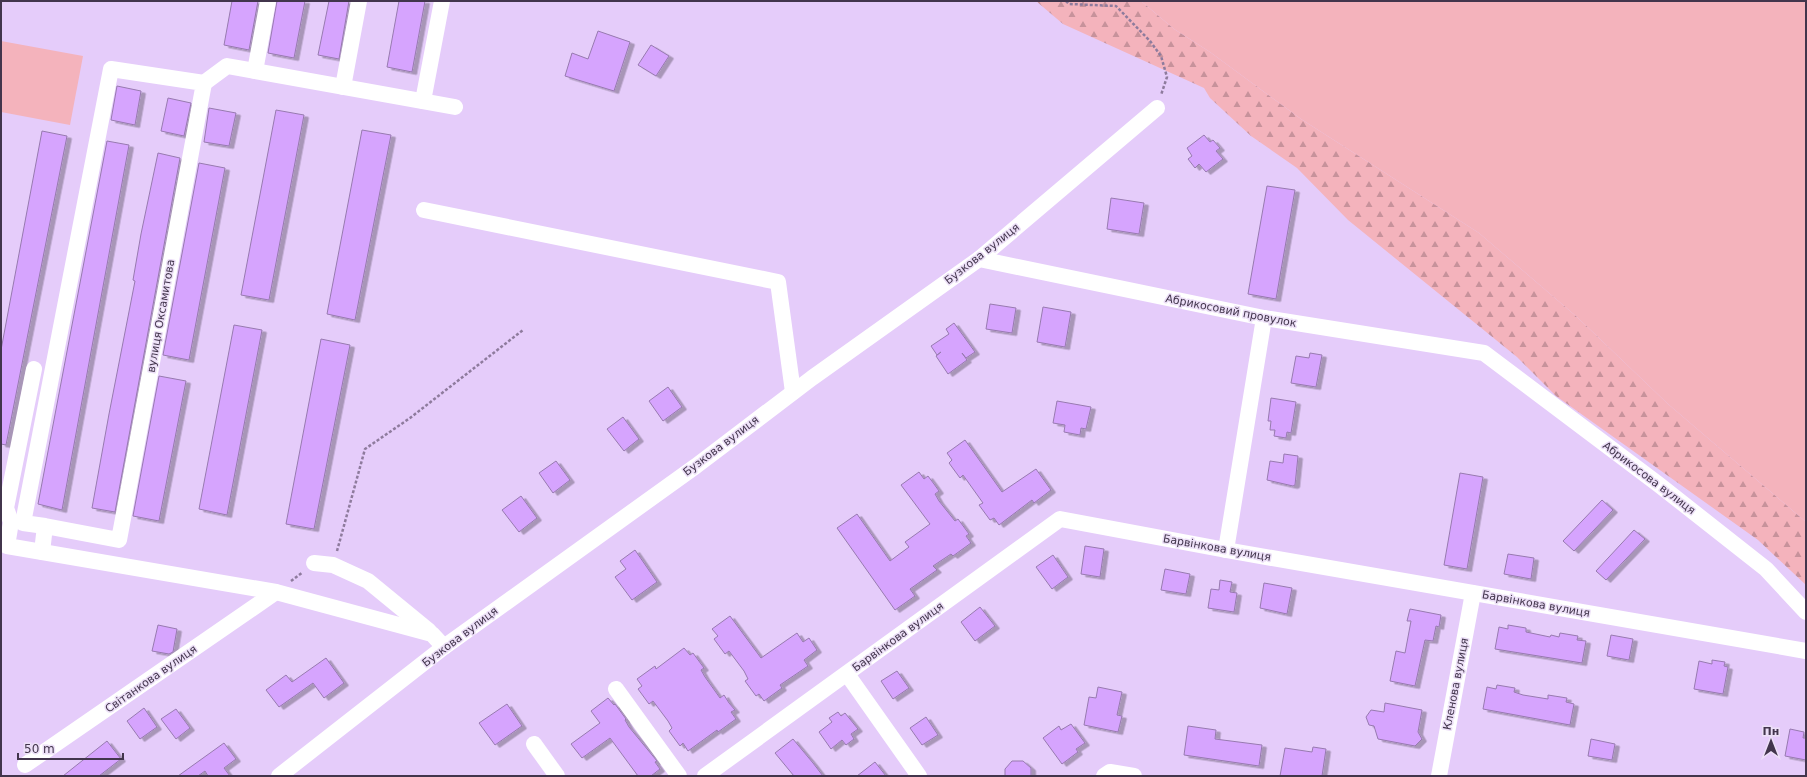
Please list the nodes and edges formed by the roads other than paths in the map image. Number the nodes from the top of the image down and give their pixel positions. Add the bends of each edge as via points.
1 (268, 1) edge
2 (359, 1) edge
3 (442, 1) edge
4 (255, 71) junction
5 (204, 83) junction
6 (343, 87) junction
7 (423, 101) junction
8 (455, 107) dead end
9 (1157, 108) road end
10 (424, 210) dead end
11 (980, 259) junction
12 (1264, 318) junction
13 (1484, 353) joint
14 (34, 369) dead end
15 (793, 392) junction
16 (4, 508) edge
17 (45, 526) junction
18 (1226, 550) junction
19 (42, 552) junction
20 (314, 563) road end
21 (276, 592) junction
22 (1472, 593) junction
23 (1806, 612) edge
24 (432, 634) junction
25 (444, 647) junction
26 (1806, 651) edge
27 (847, 674) junction
28 (616, 689) dead end
29 (534, 744) dead end
30 (25, 766) dead end
31 (279, 776) edge
32 (557, 776) edge
33 (679, 776) edge
34 (705, 776) edge
35 (919, 776) edge
36 (1104, 776) edge
37 (1134, 776) edge
38 (1439, 776) edge

1 - 4 street
2 - 6 street
3 - 7 street
4 - 5 street via 228,66
4 - 6 street
5 - 17 street, вулиця Оксамитова via 119,540
5 - 17 street via 111,69 23,522
6 - 7 street
7 - 8 street
9 - 11 street, Бузкова вулиця
10 - 15 street via 778,282
11 - 12 street, Абрикосовий провулок
11 - 15 street, Бузкова вулиця
12 - 13 street, Абрикосовий провулок
12 - 18 street
13 - 23 street, Абрикосова вулиця via 1766,569
14 - 16 street
15 - 25 street, Бузкова вулиця
16 - 19 street via 11,522 7,546
17 - 19 street
18 - 22 street, Барвінкова вулиця
18 - 27 street, Барвінкова вулиця via 1060,519
19 - 21 street
20 - 24 street via 333,565 368,581
21 - 24 street
21 - 30 street, Світанкова вулиця
22 - 26 street, Барвінкова вулиця
22 - 38 street, Кленова вулиця
24 - 25 street
25 - 31 street, Бузкова вулиця
27 - 34 street, Барвінкова вулиця
27 - 35 street
28 - 33 street
29 - 32 street
36 - 37 street via 1110,772

